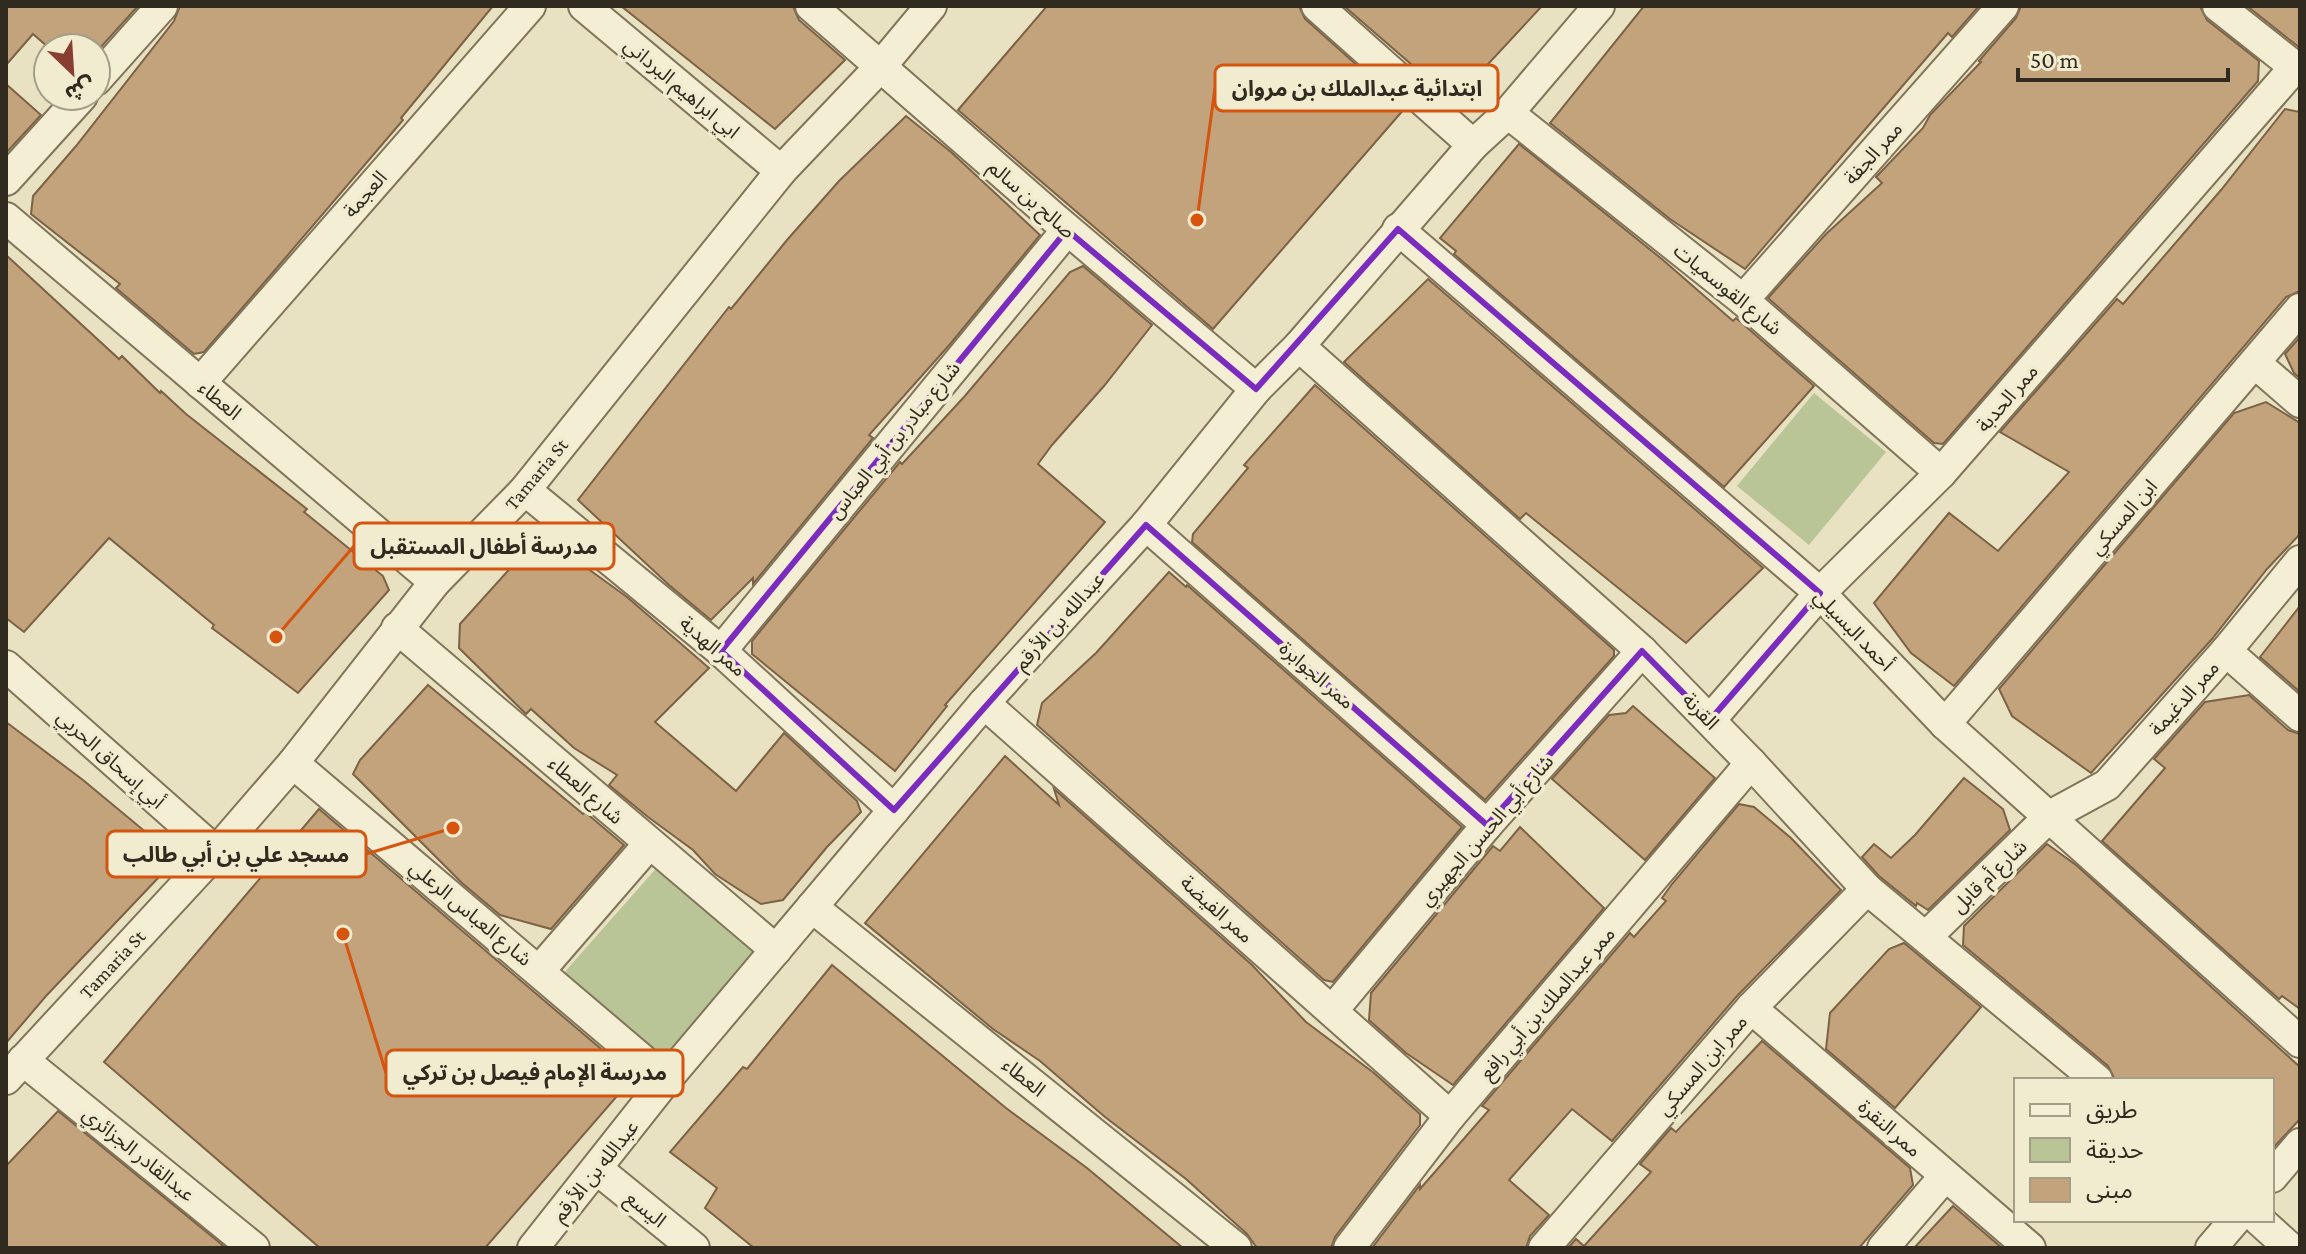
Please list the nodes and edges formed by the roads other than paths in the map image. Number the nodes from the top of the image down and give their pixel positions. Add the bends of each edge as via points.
1 (162, 6) edge
2 (530, 6) edge
3 (584, 6) edge
4 (811, 6) edge
5 (931, 6) edge
6 (1317, 6) edge
7 (1599, 6) edge
8 (2003, 6) edge
9 (2218, 6) edge
10 (112, 62) edge
11 (881, 66) junction
12 (2298, 69) edge
13 (68, 112) edge
14 (1508, 113) junction
15 (1473, 145) junction
16 (781, 171) junction
17 (6, 180) edge
18 (6, 218) edge
19 (1398, 229) junction
20 (1067, 230) junction
21 (1743, 300) junction
22 (2300, 309) edge
23 (1299, 346) junction
24 (2255, 363) junction
25 (200, 383) junction
26 (1256, 389) junction
27 (2300, 402) edge
28 (1941, 473) junction
29 (525, 490) junction
30 (1146, 525) junction
31 (2300, 561) edge
32 (435, 582) junction
33 (1820, 593) junction
34 (397, 628) junction
35 (721, 651) junction
36 (1642, 651) junction
37 (2226, 651) junction
38 (6, 666) edge
39 (984, 703) junction
40 (2300, 716) edge
41 (1710, 720) junction
42 (1945, 724) junction
43 (293, 763) junction
44 (1751, 763) junction
45 (894, 810) junction
46 (2050, 816) junction
47 (1487, 825) junction
48 (649, 844) junction
49 (216, 852) junction
50 (1867, 889) junction
51 (812, 907) junction
52 (1927, 936) junction
53 (776, 950) junction
54 (539, 971) junction
55 (1751, 1008) junction
56 (1332, 1011) junction
57 (2300, 1042) edge
58 (15, 1069) edge
59 (2095, 1078) edge
60 (666, 1080) junction
61 (1450, 1116) junction
62 (2300, 1144) edge
63 (597, 1169) junction
64 (2274, 1175) edge
65 (1945, 1176) junction
66 (2233, 1222) edge
67 (2261, 1222) edge
68 (254, 1248) edge
69 (533, 1248) edge
70 (694, 1248) edge
71 (1236, 1248) edge
72 (1349, 1248) edge
73 (1544, 1248) edge
74 (1883, 1248) edge
75 (2030, 1248) edge
76 (2211, 1248) edge
77 (2290, 1248) edge

1 - 10 street
2 - 25 street, العجمة
3 - 16 street, ابي ابراهيم البرداني
4 - 11 street, صالح بن سالم
5 - 11 street, Tamaria St
6 - 15 street
7 - 14 street, عبدالله بن الأرقم
8 - 21 street, ممر الجفة
9 - 12 street
11 - 16 street, Tamaria St
11 - 20 street, صالح بن سالم
12 - 28 street, ممر الحدبة
13 - 17 street
14 - 15 street, عبدالله بن الأرقم
14 - 21 street, شارع القوسميات
15 - 19 street, عبدالله بن الأرقم
16 - 29 street, Tamaria St
18 - 25 street, العطاء
19 - 23 street, عبدالله بن الأرقم
19 - 33 street, أحمد البسيلي
20 - 26 street, صالح بن سالم
20 - 35 street, شارع مبادر بن أبي العباس
21 - 28 street, شارع القوسميات
22 - 24 street, ابن المسكي
23 - 26 street, عبدالله بن الأرقم
23 - 36 street, القرنة
24 - 27 street
24 - 42 street, ابن المسكي
25 - 32 street, العطاء
26 - 30 street, عبدالله بن الأرقم
28 - 33 street, ممر الحدبة
29 - 32 street, Tamaria St
29 - 35 street, ممر الهدية
30 - 39 street, عبدالله بن الأرقم
30 - 47 street, ممر الجوابرة
31 - 37 street, ممر الدغيمة
32 - 34 street, Tamaria St
33 - 41 street, ممر الحدبة
33 - 42 street, أحمد البسيلي
34 - 43 street, Tamaria St
34 - 48 street, شارع العطاء
35 - 45 street, ممر الهدية
36 - 41 street, القرنة
36 - 47 street, شارع أبي الحسن الجهيري
37 - 40 street
37 - 46 street, ممر الدغيمة via 2107,785
38 - 49 street, أبي إسحاق الحربي
39 - 45 street, عبدالله بن الأرقم
39 - 56 street, ممر الفيضة
41 - 44 street, القرنة
42 - 46 street, أحمد البسيلي
43 - 49 street, Tamaria St
43 - 54 street, شارع العباس الرعلي
44 - 50 street, القرنة
44 - 61 street, ممر عبدالملك بن أبي رافع
45 - 51 street, عبدالله بن الأرقم
46 - 52 street, شارع أم قابل
46 - 57 street, أحمد البسيلي
47 - 56 street, شارع أبي الحسن الجهيري
48 - 53 street, شارع العطاء
48 - 54 street, شارع العباس الرعلي
49 - 58 street, Tamaria St
50 - 52 street, القرنة
50 - 55 street, ممر ابن المسكي
51 - 53 street, عبدالله بن الأرقم
51 - 71 street, العطاء
52 - 59 street, القرنة
53 - 60 street, عبدالله بن الأرقم
54 - 60 street, شارع العباس الرعلي
55 - 65 street, ممر النقرة
55 - 73 street, ممر ابن المسكي
56 - 61 street, ممر الفيضة
58 - 68 street, عبدالقادر الجزائري
60 - 63 street, عبدالله بن الأرقم
61 - 72 street, ممر عبدالملك بن أبي رافع
62 - 64 street
63 - 69 street, عبدالله بن الأرقم
63 - 70 street, اليسع
65 - 74 street
65 - 75 street, ممر النقرة
66 - 76 street
67 - 77 street

